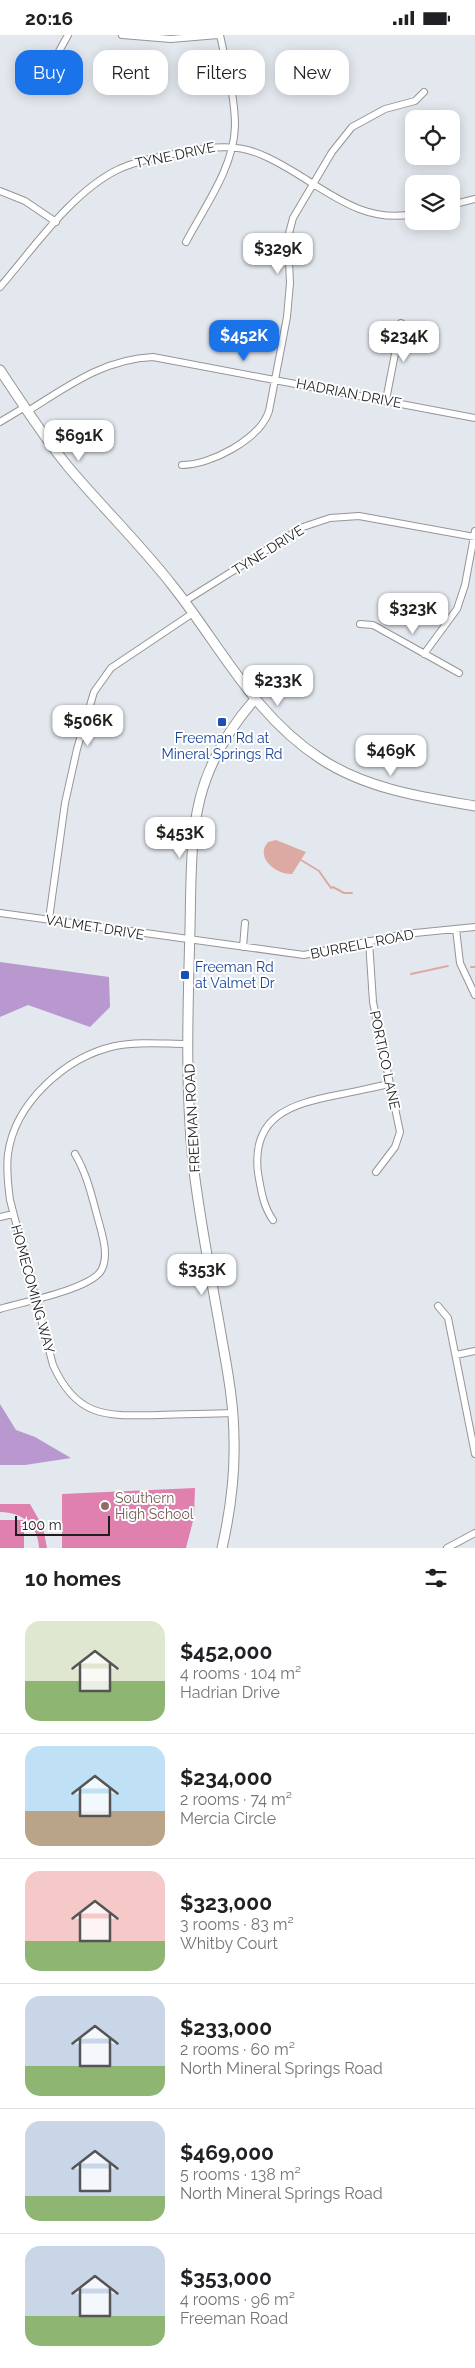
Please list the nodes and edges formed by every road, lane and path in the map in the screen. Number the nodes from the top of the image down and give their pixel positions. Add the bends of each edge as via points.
1 (68, 35) edge
2 (122, 35) edge
3 (219, 35) edge
4 (60, 50) edge
5 (424, 92) dead end
6 (232, 146) junction
7 (312, 183) junction
8 (0, 191) edge
9 (475, 199) edge
10 (460, 203) edge
11 (405, 215) edge
12 (56, 222) junction
13 (186, 242) dead end
14 (0, 287) edge
15 (401, 323) dead end
16 (0, 370) edge
17 (275, 379) junction
18 (386, 400) junction
19 (27, 409) junction
20 (475, 418) edge
21 (0, 422) edge
22 (182, 465) dead end
23 (475, 535) edge
24 (185, 601) junction
25 (194, 613) junction
26 (360, 624) dead end
27 (424, 654) junction
28 (458, 673) dead end
29 (255, 699) junction
30 (475, 805) edge
31 (0, 913) edge
32 (49, 919) junction
33 (246, 923) dead end
34 (475, 927) edge
35 (456, 929) junction
36 (190, 940) junction
37 (369, 941) junction
38 (243, 947) junction
39 (475, 995) edge
40 (188, 1044) junction
41 (390, 1084) junction
42 (75, 1154) dead end
43 (376, 1172) dead end
44 (13, 1214) junction
45 (0, 1217) edge
46 (273, 1220) dead end
47 (35, 1298) junction
48 (438, 1306) dead end
49 (0, 1309) edge
50 (475, 1351) edge
51 (456, 1355) junction
52 (233, 1413) junction
53 (475, 1454) edge
54 (475, 1533) edge
55 (222, 1548) edge
56 (447, 1548) edge

1 - 4 street
2 - 3 street via 155,39
3 - 6 street via 234,119
5 - 7 street via 415,101 385,109 352,127
6 - 7 street, TYNE DRIVE via 262,153
6 - 12 street, TYNE DRIVE via 209,147 127,166 94,185
6 - 13 street via 222,174
7 - 11 street, TYNE DRIVE via 364,212
7 - 17 street via 290,230 289,300
8 - 12 street via 25,201
9 - 10 street
12 - 14 street, TYNE DRIVE
15 - 18 street
16 - 19 street
17 - 18 street, HADRIAN DRIVE
17 - 19 street, HADRIAN DRIVE via 169,359 137,357 102,367
17 - 22 street via 269,411 259,429 230,449 200,463
18 - 20 street, HADRIAN DRIVE
19 - 21 street, HADRIAN DRIVE
19 - 24 street via 66,465
23 - 24 street, TYNE DRIVE via 360,516 330,518 304,527
23 - 27 street via 457,609
24 - 25 street
25 - 29 street
25 - 32 street via 111,667 94,692 65,803
26 - 27 street via 373,625
27 - 28 street
29 - 30 street via 292,737 346,773 412,795
29 - 36 street, FREEMAN ROAD via 219,751 200,793 192,843
31 - 32 street, VALMET DRIVE
32 - 36 street, VALMET DRIVE
33 - 38 street
34 - 35 street, BURRELL ROAD
35 - 37 street, BURRELL ROAD
35 - 39 street via 460,963
36 - 38 street, BURRELL ROAD
36 - 40 street, FREEMAN ROAD
37 - 38 street, BURRELL ROAD via 304,955
37 - 41 street, PORTICO LANE via 373,1002
40 - 44 street, HOMECOMING WAY via 140,1043 103,1050 68,1066 49,1082 27,1109 10,1145 6,1174
40 - 52 street, FREEMAN ROAD via 193,1165
41 - 43 street, PORTICO LANE via 400,1138
41 - 46 street via 290,1107 269,1123 258,1150 258,1167 265,1209
42 - 47 street via 84,1169 101,1230 102,1270 86,1284
44 - 45 street
44 - 47 street, HOMECOMING WAY
47 - 49 street
47 - 52 street, HOMECOMING WAY via 60,1382 88,1408 114,1416
48 - 51 street via 448,1317
50 - 51 street
51 - 53 street
52 - 55 street, FREEMAN ROAD via 234,1465
54 - 56 street

